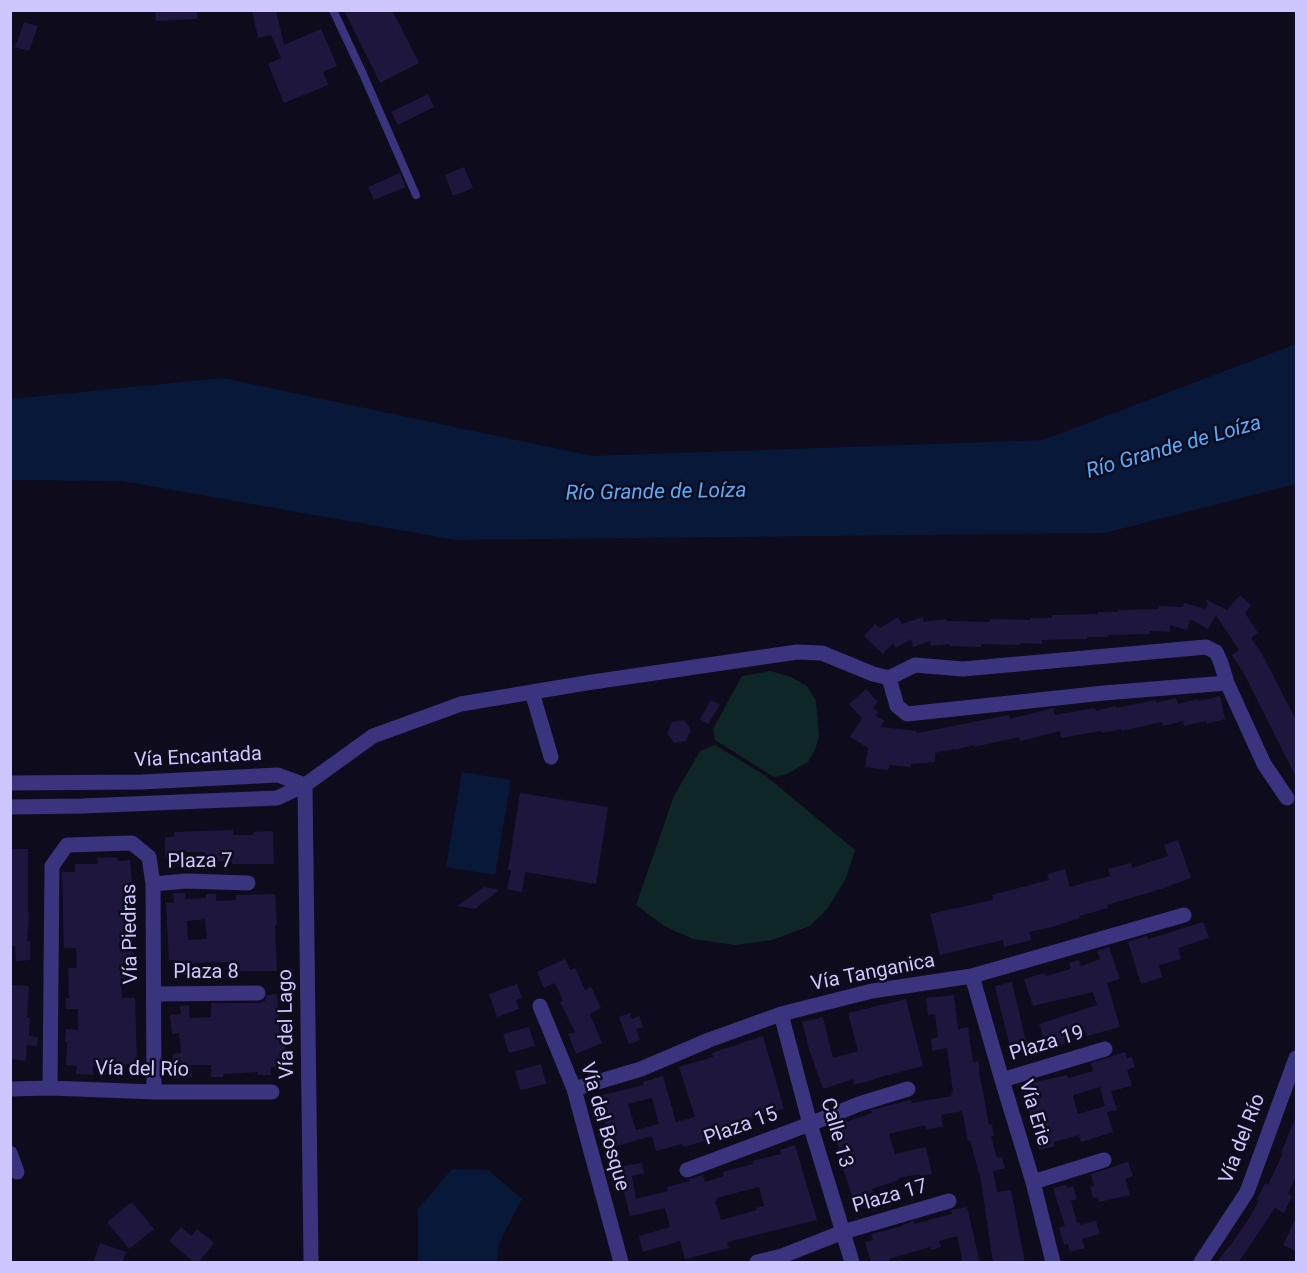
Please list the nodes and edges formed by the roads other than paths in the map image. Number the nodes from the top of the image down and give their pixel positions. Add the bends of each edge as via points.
1 (333, 10) edge
2 (416, 195) dead end
3 (889, 678) junction
4 (1227, 683) junction
5 (532, 692) junction
6 (551, 757) dead end
7 (10, 783) edge
8 (305, 785) junction
9 (1287, 798) dead end
10 (10, 807) edge
11 (248, 882) dead end
12 (153, 884) junction
13 (1184, 915) dead end
14 (972, 976) junction
15 (258, 993) dead end
16 (154, 994) junction
17 (540, 1006) dead end
18 (781, 1014) junction
19 (1105, 1049) dead end
20 (1296, 1058) edge
21 (1002, 1080) junction
22 (10, 1089) edge
23 (50, 1089) junction
24 (574, 1089) junction
25 (908, 1089) dead end
26 (154, 1092) junction
27 (272, 1092) dead end
28 (810, 1124) junction
29 (10, 1154) edge
30 (1104, 1160) dead end
31 (687, 1170) dead end
32 (17, 1172) dead end
33 (1033, 1182) junction
34 (949, 1201) dead end
35 (843, 1232) junction
36 (311, 1263) edge
37 (621, 1263) edge
38 (757, 1263) edge
39 (852, 1263) edge
40 (1053, 1263) edge
41 (1201, 1263) edge

1 - 2 lane
3 - 4 street via 897,706 907,714
3 - 4 street via 915,664 963,669 1206,647 1216,652
3 - 5 street via 822,653 797,652
4 - 9 street via 1264,764
5 - 6 street
5 - 8 street via 461,704 373,736
7 - 8 street, Vía Encantada via 278,775
8 - 10 street via 277,798
8 - 36 street, Vía del Lago
11 - 12 street, Plaza 7
12 - 16 street, Vía Piedras
12 - 23 street, Vía Piedras via 149,857 132,843 67,845 52,866
13 - 14 street, Vía Tanganica
14 - 18 street, Vía Tanganica via 872,991
14 - 21 street, Vía Erie
15 - 16 street, Plaza 8
16 - 26 street, Vía Piedras
17 - 24 street, Vía del Bosque
18 - 24 street, Vía Tanganica via 641,1069
18 - 28 street, Calle 13
19 - 21 street, Plaza 19
20 - 41 street, Vía del Río via 1247,1192
21 - 33 street, Vía Erie
22 - 23 street, Vía del Río
23 - 26 street, Vía del Río
24 - 37 street, Vía del Bosque
25 - 28 street, Plaza 15
26 - 27 street, Vía del Río
28 - 31 street, Plaza 15
28 - 35 street, Calle 13
29 - 32 street
30 - 33 street
33 - 40 street, Vía Erie
34 - 35 street, Plaza 17
35 - 38 street, Plaza 17
35 - 39 street, Calle 13

